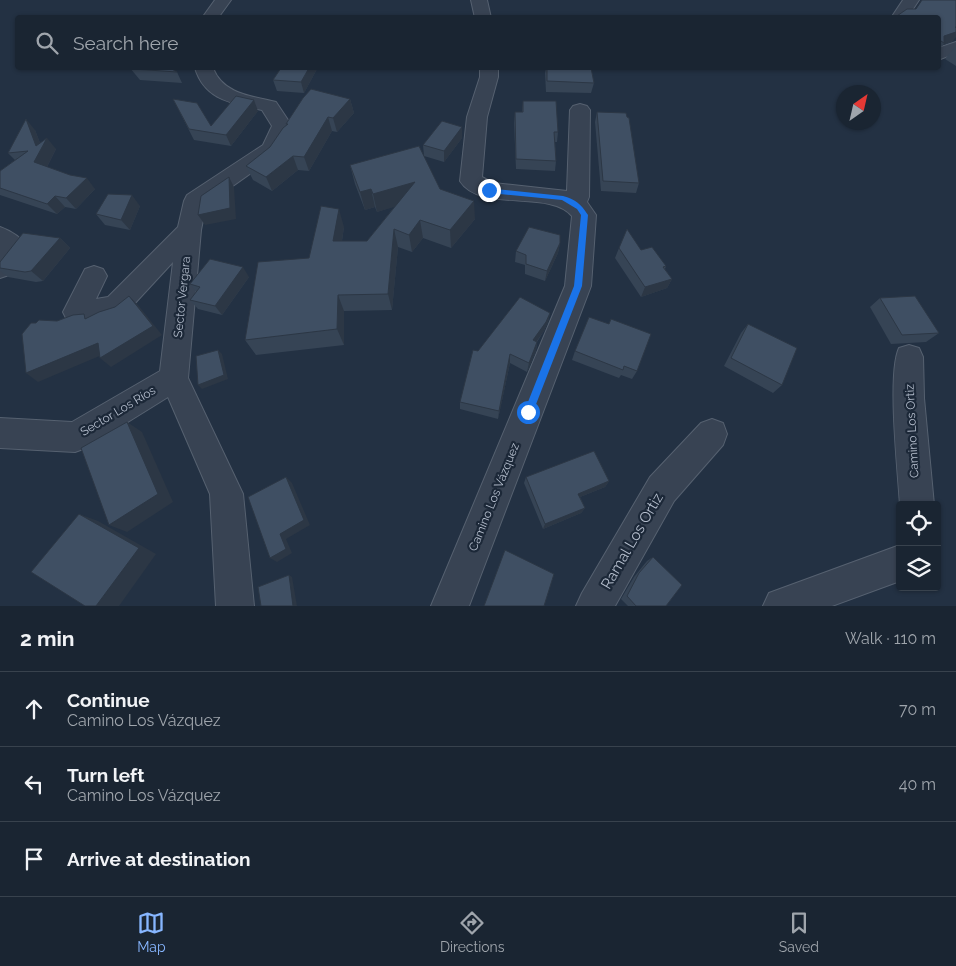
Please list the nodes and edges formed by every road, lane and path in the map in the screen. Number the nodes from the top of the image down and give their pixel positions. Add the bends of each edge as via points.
1 (223, 0) edge
2 (479, 0) edge
3 (911, 0) edge
4 (212, 15) edge
5 (482, 15) edge
6 (901, 15) edge
7 (956, 47) edge
8 (941, 54) edge
9 (204, 70) edge
10 (488, 70) edge
11 (580, 110) dead end
12 (572, 201) junction
13 (189, 230) junction
14 (0, 236) edge
15 (0, 268) edge
16 (94, 276) dead end
17 (909, 357) dead end
18 (174, 378) junction
19 (0, 433) edge
20 (712, 434) dead end
21 (917, 501) edge
22 (896, 564) edge
23 (235, 606) edge
24 (450, 606) edge
25 (595, 606) edge
26 (782, 606) edge

1 - 4 street
2 - 5 street
3 - 6 street
7 - 8 street
9 - 13 street, Sector Vergara via 206,78 218,92 269,106 282,126 271,149 195,201
10 - 12 street via 477,117 471,181 489,190
11 - 12 street via 578,196
12 - 24 street, Camino Los Vázquez via 584,215 578,286
13 - 16 street via 115,307 76,312
13 - 18 street, Sector Vergara
14 - 15 street via 15,247
17 - 21 street, Camino Los Ortiz
18 - 19 street, Sector Los Ríos via 75,437
18 - 23 street, Sector Vergara via 226,494
20 - 25 street, Ramal Los Ortiz via 662,489
22 - 26 street

